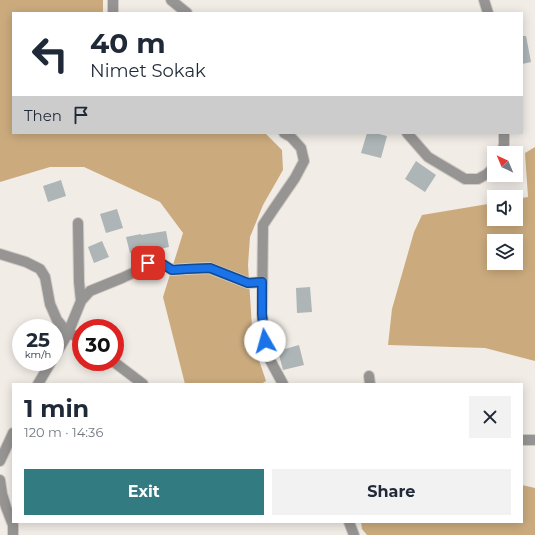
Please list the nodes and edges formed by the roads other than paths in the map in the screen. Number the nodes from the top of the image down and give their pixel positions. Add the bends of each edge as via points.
1 (113, 0) edge
2 (171, 0) edge
3 (484, 0) edge
4 (113, 12) edge
5 (185, 12) edge
6 (488, 12) edge
7 (286, 134) edge
8 (408, 134) edge
9 (504, 134) edge
10 (504, 146) edge
11 (487, 174) edge
12 (78, 223) dead end
13 (0, 254) edge
14 (262, 282) junction
15 (81, 301) junction
16 (68, 333) junction
17 (72, 335) edge
18 (64, 340) edge
19 (124, 370) edge
20 (47, 371) edge
21 (41, 383) edge
22 (142, 383) edge
23 (282, 383) edge
24 (12, 435) edge
25 (523, 440) edge
26 (535, 440) edge
27 (0, 461) edge
28 (0, 480) edge
29 (12, 522) edge
30 (12, 523) edge
31 (349, 523) edge
32 (13, 535) edge
33 (354, 535) edge

1 - 4 street
2 - 5 street
3 - 6 street
7 - 14 street via 301,148 304,161 264,225
8 - 11 street via 428,157 464,179
9 - 10 street
12 - 15 street
13 - 16 street via 40,269 45,277 50,304 57,320
14 - 15 street via 248,283 210,268 172,270 161,263 148,263 136,272 90,291
14 - 23 street via 265,341 270,360
15 - 16 street
16 - 17 street
16 - 18 street
19 - 22 street
20 - 21 street
24 - 27 street
25 - 26 street
28 - 29 street
30 - 32 street
31 - 33 street

